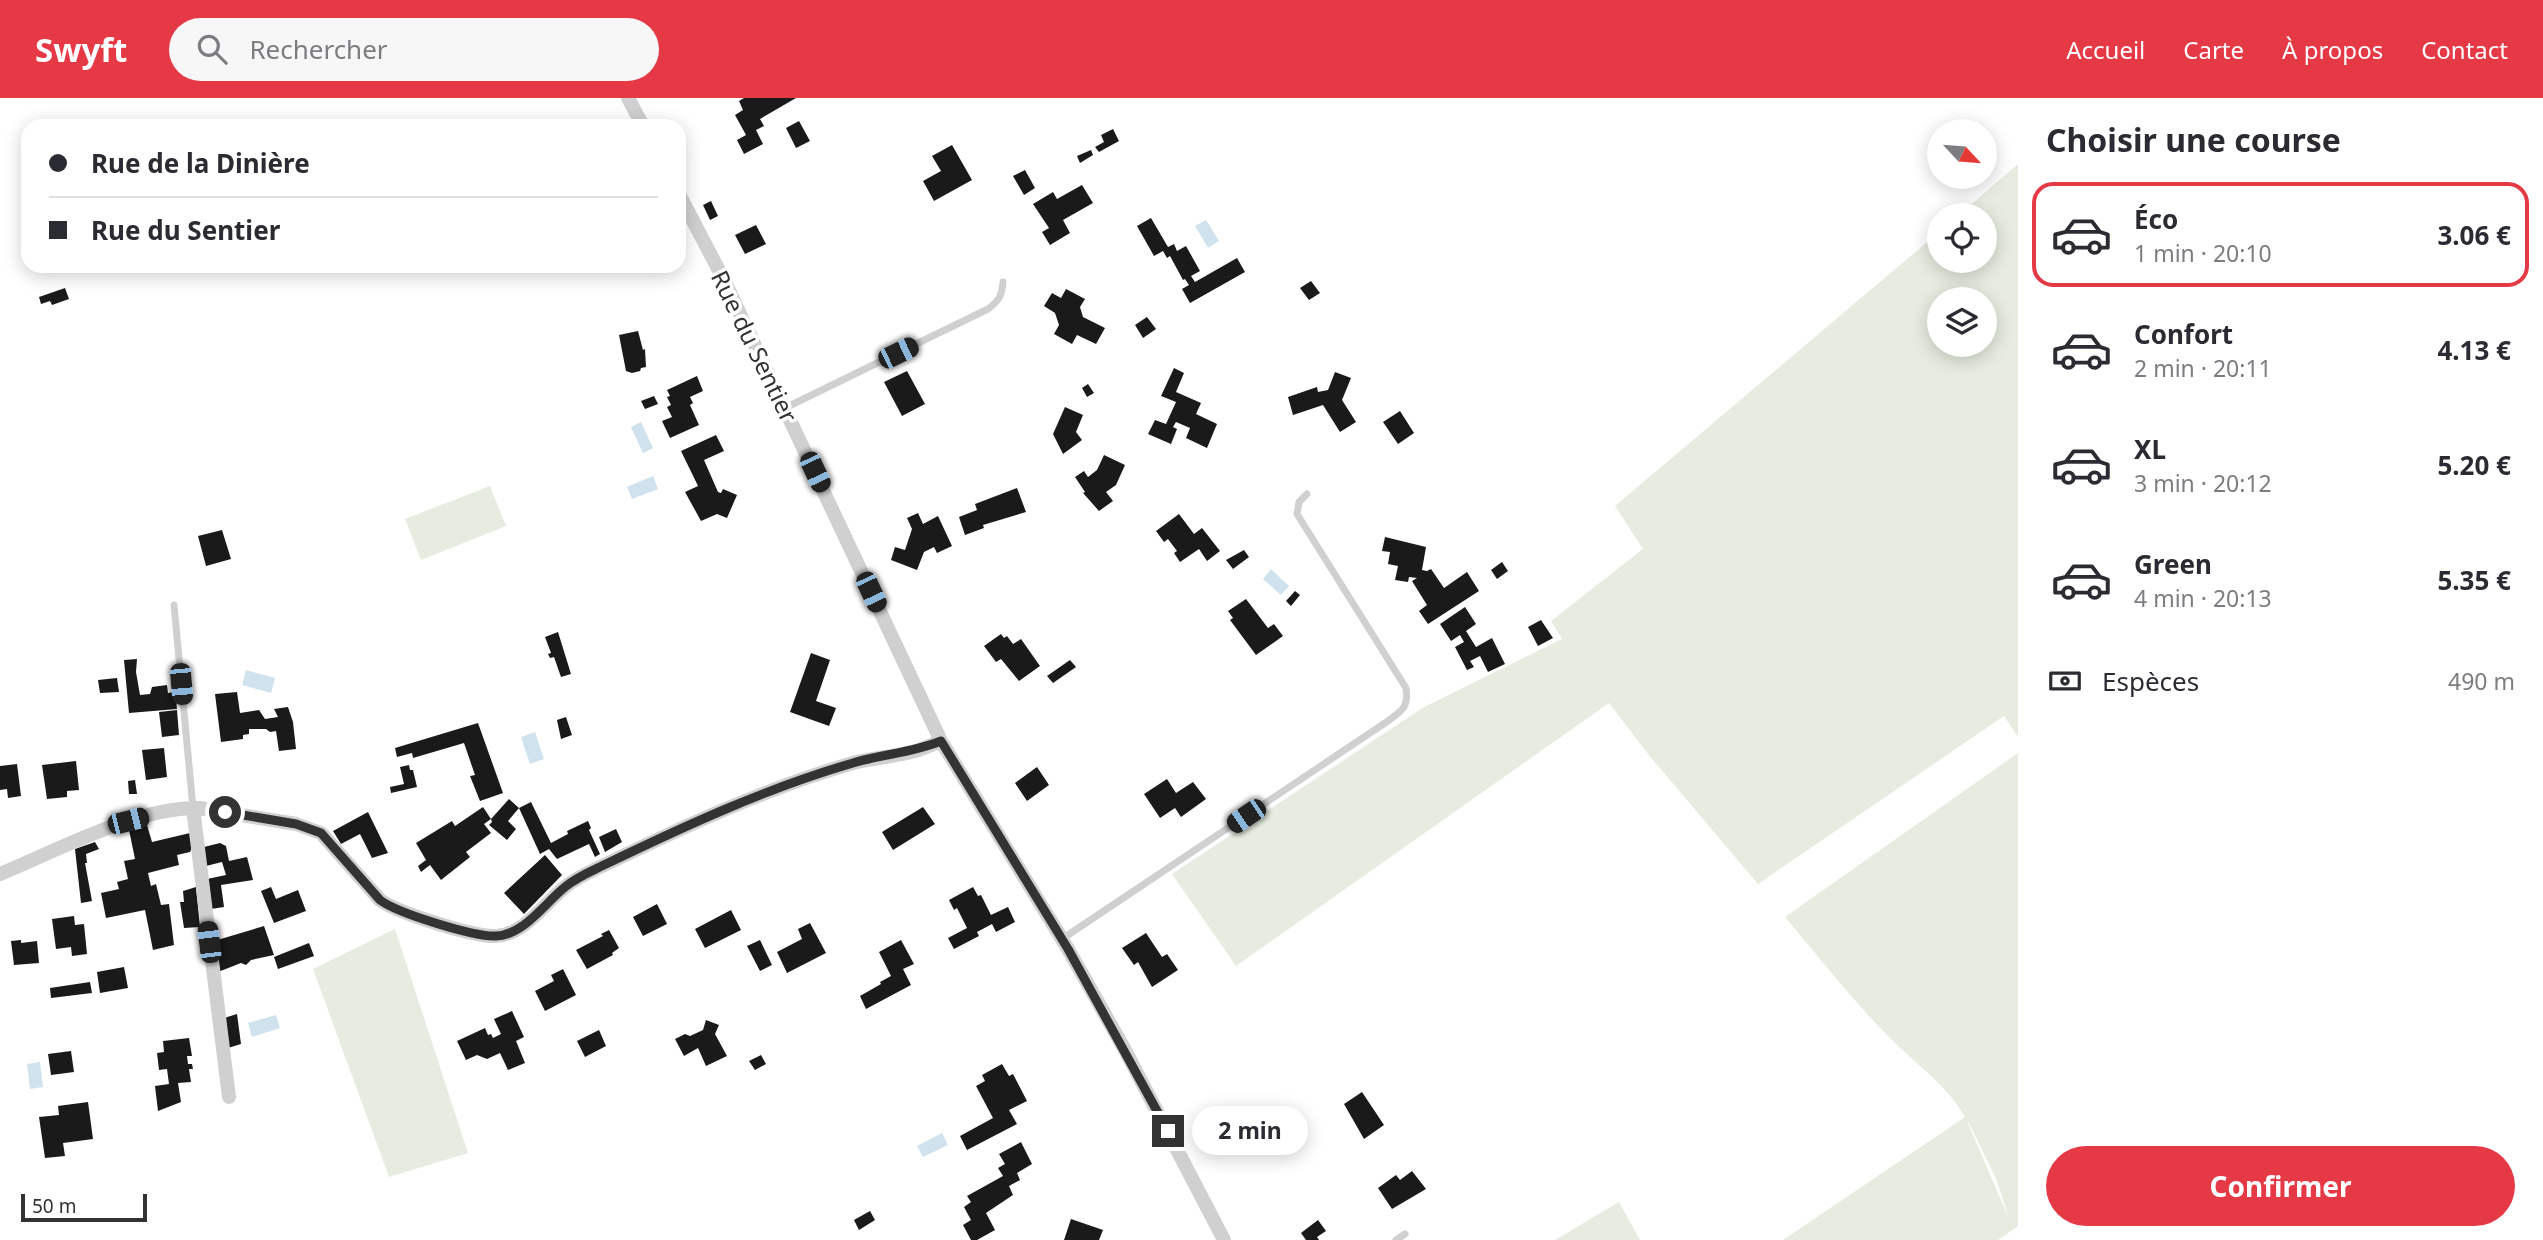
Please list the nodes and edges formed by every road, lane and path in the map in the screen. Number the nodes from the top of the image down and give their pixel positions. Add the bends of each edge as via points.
1 (628, 98) edge
2 (639, 119) edge
3 (686, 207) edge
4 (1003, 282) dead end
5 (785, 408) junction
6 (1307, 494) dead end
7 (174, 605) dead end
8 (941, 741) junction
9 (193, 808) junction
10 (0, 874) edge
11 (1062, 939) junction
12 (229, 1097) dead end
13 (1405, 1234) dead end
14 (1224, 1240) edge
15 (1396, 1240) edge

1 - 2 street
3 - 5 street, Rue du Sentier
4 - 5 lane via 1002,294 988,309
5 - 8 street, Rue du Sentier
6 - 11 lane via 1299,502 1297,514 1406,688 1408,700 1402,711
7 - 9 lane
8 - 9 street via 914,752 855,762 704,817 586,874 519,927 497,936 389,907 329,841 310,828
8 - 11 street, Rue du Sentier
9 - 10 street via 128,821
9 - 12 street
11 - 14 street, Rue du Sentier
13 - 15 lane

